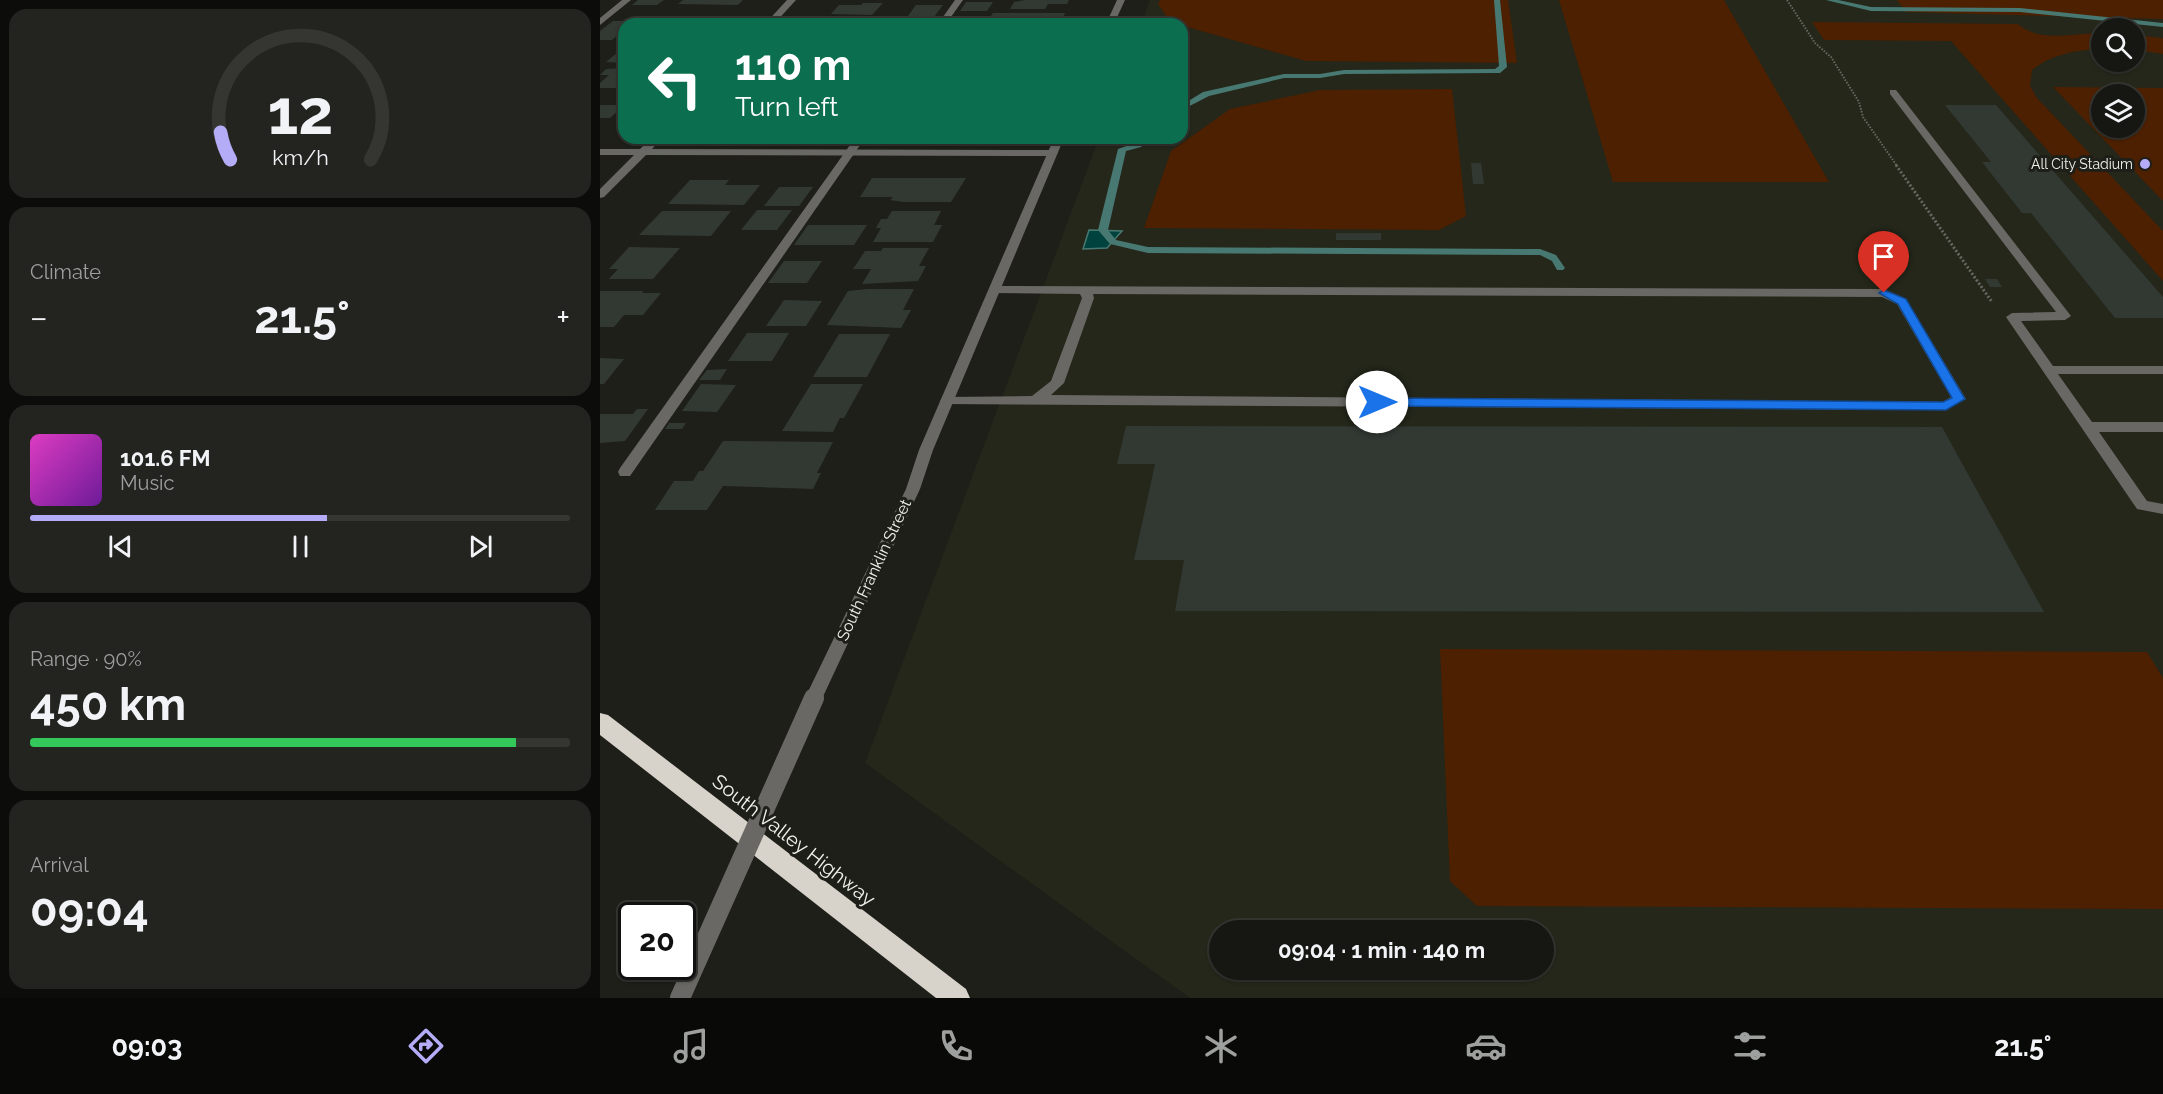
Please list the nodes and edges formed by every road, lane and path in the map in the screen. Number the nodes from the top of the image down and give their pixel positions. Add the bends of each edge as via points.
1 (627, 0) edge
2 (792, 0) edge
3 (959, 0) edge
4 (1121, 0) edge
5 (1787, 0) edge
6 (774, 18) edge
7 (946, 18) edge
8 (1113, 18) edge
9 (600, 22) edge
10 (1893, 92) dead end
11 (651, 144) edge
12 (856, 144) edge
13 (1057, 144) edge
14 (600, 152) edge
15 (643, 152) junction
16 (850, 152) junction
17 (1053, 153) junction
18 (600, 195) edge
19 (994, 290) junction
20 (1085, 290) junction
21 (1992, 302) dead end
22 (2048, 370) junction
23 (2163, 370) edge
24 (1037, 399) junction
25 (947, 401) junction
26 (2088, 427) junction
27 (2163, 427) edge
28 (625, 472) dead end
29 (2163, 509) edge
30 (600, 722) edge
31 (680, 998) edge
32 (957, 998) edge

1 - 9 street
2 - 6 street
3 - 7 street
4 - 8 street
5 - 21 path via 1815,43 1831,57 1859,102 1863,117
10 - 22 street via 2065,316 2012,317
11 - 15 street
12 - 16 street
13 - 17 street, South Franklin Street
14 - 15 street
15 - 16 street
15 - 18 street
16 - 17 street
16 - 28 street
17 - 19 street, South Franklin Street
19 - 20 street
19 - 25 street, South Franklin Street
20 - 24 street via 1088,298 1057,383
20 - 24 street via 1884,293 1902,302 1959,399 1946,406
22 - 23 street
22 - 26 street
24 - 25 street
25 - 31 street, South Franklin Street, bridge via 913,489 814,698
26 - 27 street
26 - 29 street via 2142,505
30 - 32 highway, South Valley Highway

